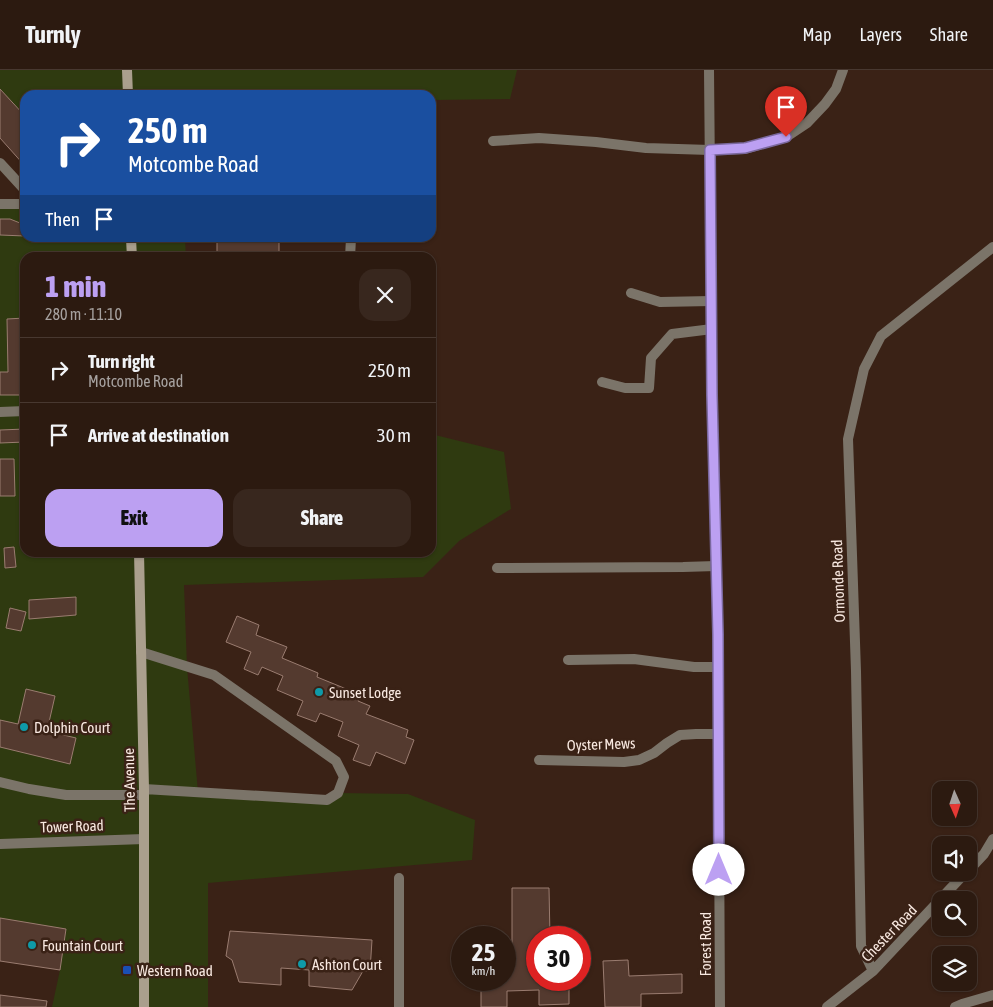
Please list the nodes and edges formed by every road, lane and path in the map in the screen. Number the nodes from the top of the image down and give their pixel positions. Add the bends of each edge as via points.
1 (127, 70) edge
2 (709, 70) edge
3 (842, 70) edge
4 (128, 90) edge
5 (493, 141) dead end
6 (710, 150) junction
7 (0, 164) edge
8 (20, 185) edge
9 (0, 204) edge
10 (20, 204) edge
11 (993, 247) edge
12 (631, 293) dead end
13 (711, 301) junction
14 (712, 329) junction
15 (602, 382) dead end
16 (20, 411) edge
17 (0, 412) edge
18 (139, 557) edge
19 (716, 566) junction
20 (497, 568) dead end
21 (141, 652) junction
22 (568, 660) dead end
23 (718, 667) junction
24 (718, 734) junction
25 (538, 760) dead end
26 (0, 782) edge
27 (144, 792) junction
28 (144, 839) junction
29 (993, 839) edge
30 (0, 844) edge
31 (977, 861) edge
32 (399, 878) dead end
33 (958, 881) edge
34 (873, 971) junction
35 (993, 995) edge
36 (144, 1007) edge
37 (399, 1007) edge
38 (720, 1007) edge
39 (827, 1007) edge
40 (955, 1007) edge

1 - 4 main road
2 - 6 street, Forest Road
3 - 6 street via 836,89 825,104 807,123 786,137 745,148
5 - 6 street via 538,138
6 - 13 street, Forest Road
7 - 8 street
9 - 10 street
11 - 34 street, Ormonde Road via 881,336 864,370 848,439 861,946
12 - 13 street via 660,302
13 - 14 street, Forest Road
14 - 15 street via 672,334 651,358 649,388 625,388
14 - 19 street, Forest Road
16 - 17 street
18 - 21 main road, The Avenue
19 - 20 street
19 - 23 street, Forest Road
21 - 27 main road, The Avenue
21 - 27 street via 214,675 336,761 344,777 338,793 327,800
22 - 23 street via 634,659
23 - 24 street, Forest Road
24 - 25 street, Oyster Mews via 680,735 639,760
24 - 38 street, Forest Road
26 - 27 street via 66,795
27 - 28 main road, The Avenue
28 - 30 street, Tower Road
28 - 36 main road, The Avenue
29 - 31 street
32 - 37 street
33 - 34 street, Chester Road
34 - 39 street, Chester Road
35 - 40 street

